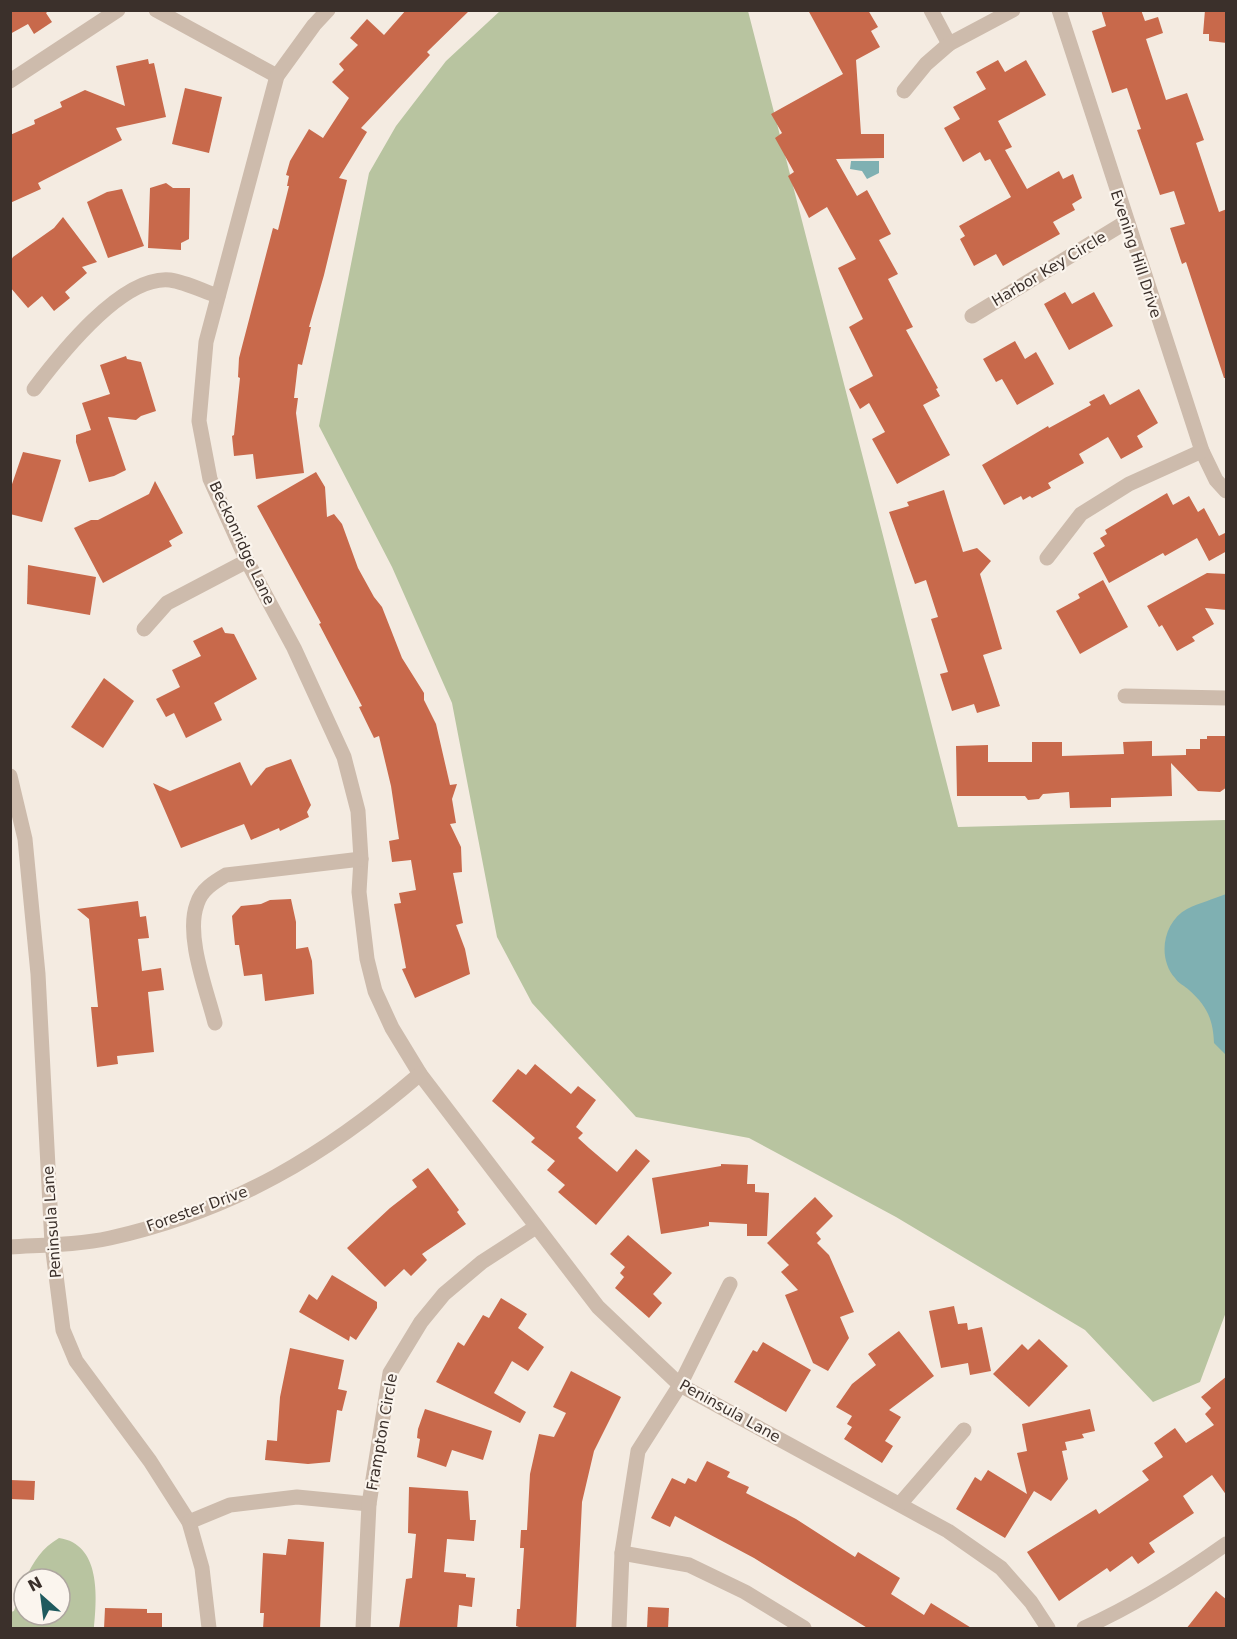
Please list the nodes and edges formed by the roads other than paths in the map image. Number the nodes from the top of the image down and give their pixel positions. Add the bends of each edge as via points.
1 (118, 10) edge
2 (156, 10) edge
3 (328, 10) edge
4 (931, 10) edge
5 (1013, 10) edge
6 (1059, 10) edge
7 (949, 44) junction
8 (277, 76) junction
9 (10, 81) edge
10 (904, 91) dead end
11 (1126, 222) junction
12 (218, 296) junction
13 (972, 316) dead end
14 (34, 389) dead end
15 (1202, 451) junction
16 (1227, 491) edge
17 (1047, 558) dead end
18 (247, 561) junction
19 (144, 628) dead end
20 (1125, 696) dead end
21 (1227, 698) edge
22 (10, 777) edge
23 (361, 859) junction
24 (215, 1023) dead end
25 (420, 1074) junction
26 (536, 1227) junction
27 (52, 1244) junction
28 (10, 1247) edge
29 (730, 1284) dead end
30 (680, 1385) junction
31 (964, 1430) dead end
32 (369, 1504) junction
33 (900, 1504) junction
34 (189, 1522) junction
35 (1227, 1544) edge
36 (622, 1553) junction
37 (209, 1629) edge
38 (363, 1629) edge
39 (619, 1629) edge
40 (804, 1629) edge
41 (1048, 1629) edge
42 (1084, 1629) edge

1 - 9 street
2 - 8 street
3 - 8 street, Beckonridge Lane
4 - 7 street
5 - 7 street
6 - 11 street, Evening Hill Drive
7 - 10 street
8 - 12 street, Beckonridge Lane
11 - 13 street, Harbor Key Circle
11 - 15 street, Evening Hill Drive
12 - 14 street via 168,280 128,293 71,340
12 - 18 street, Beckonridge Lane via 206,342 200,421 210,479
15 - 16 street, Evening Hill Drive via 1216,480
15 - 17 street via 1129,484 1082,514
18 - 19 street via 167,603
18 - 23 street, Beckonridge Lane via 294,648 344,757 358,811
20 - 21 street
22 - 27 street, Peninsula Lane via 25,839 38,974
23 - 24 street via 226,875 208,886 197,903 195,946
23 - 25 street, Beckonridge Lane via 359,892 372,980 393,1028
25 - 26 street, Peninsula Lane
25 - 27 street, Forester Drive via 371,1116 306,1161 236,1198 108,1239
26 - 30 street, Peninsula Lane via 598,1307
26 - 32 street, Frampton Circle via 482,1262 444,1294 415,1330 390,1373
27 - 28 street, Forester Drive
27 - 34 street, Peninsula Lane via 63,1330 76,1361 150,1461
29 - 30 street
30 - 33 street, Peninsula Lane
30 - 36 street via 638,1451
31 - 33 street
32 - 34 street via 297,1497 230,1505
32 - 38 street, Frampton Circle
33 - 41 street, Peninsula Lane via 1001,1568 1031,1602
34 - 37 street, Peninsula Lane via 202,1568
35 - 42 street via 1180,1577
36 - 39 street
36 - 40 street via 689,1565 745,1592

